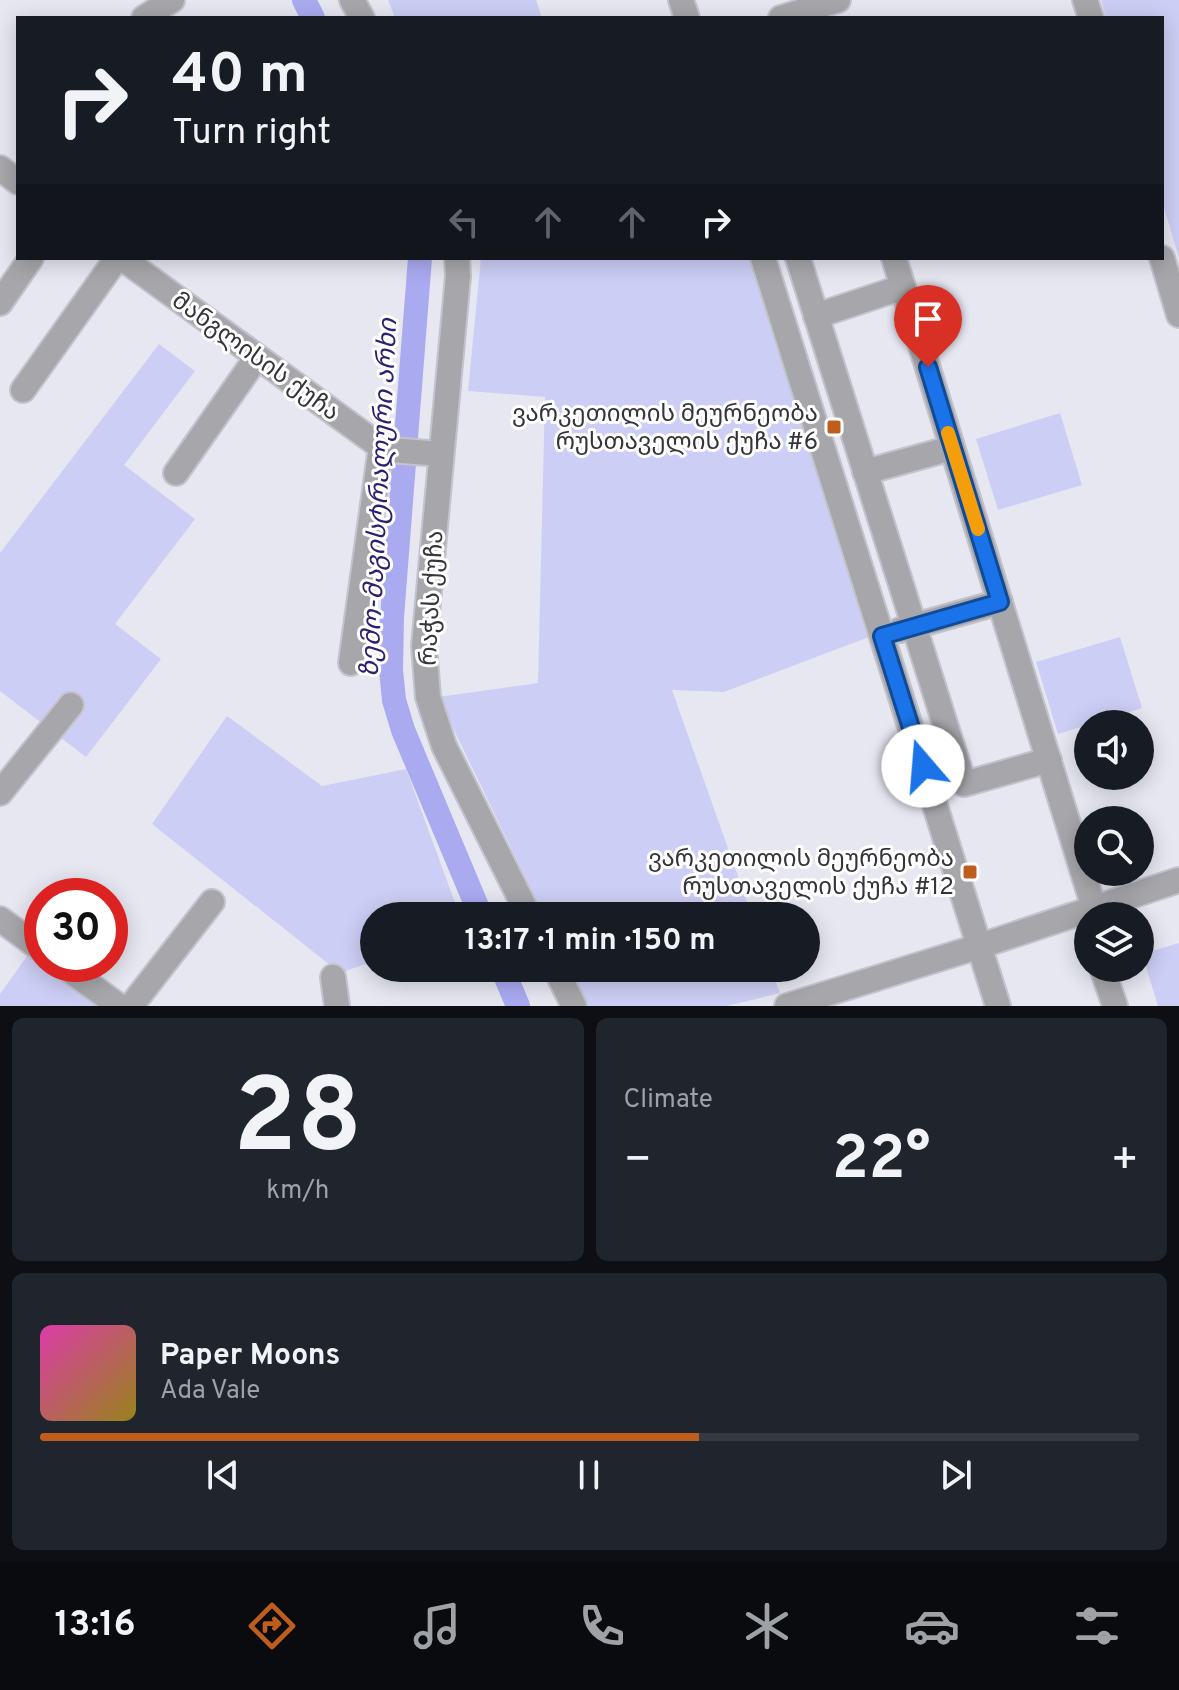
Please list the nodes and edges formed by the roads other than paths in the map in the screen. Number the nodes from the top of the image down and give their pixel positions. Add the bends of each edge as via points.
1 (172, 0) edge
2 (838, 0) edge
3 (147, 16) edge
4 (787, 16) edge
5 (0, 168) edge
6 (16, 180) edge
7 (30, 260) edge
8 (119, 260) edge
9 (123, 260) edge
10 (457, 260) edge
11 (764, 260) edge
12 (799, 260) edge
13 (895, 260) edge
14 (1163, 260) edge
15 (903, 287) junction
16 (0, 303) edge
17 (1179, 315) edge
18 (816, 316) junction
19 (257, 357) junction
20 (23, 390) dead end
21 (952, 448) junction
22 (386, 449) junction
23 (433, 453) junction
24 (865, 472) junction
25 (176, 473) dead end
26 (1000, 602) junction
27 (914, 626) junction
28 (882, 636) junction
29 (351, 663) dead end
30 (71, 705) dead end
31 (1049, 760) junction
32 (964, 784) junction
33 (0, 793) edge
34 (932, 793) junction
35 (1179, 880) edge
36 (212, 902) dead end
37 (522, 902) edge
38 (1086, 902) edge
39 (1122, 902) edge
40 (0, 919) edge
41 (1074, 919) edge
42 (24, 937) edge
43 (980, 946) junction
44 (333, 977) dead end
45 (86, 982) edge
46 (562, 982) edge
47 (1107, 982) edge
48 (861, 995) edge
49 (119, 1006) edge
50 (131, 1006) edge
51 (337, 1006) edge
52 (574, 1006) edge
53 (787, 1006) edge
54 (998, 1006) edge
55 (1115, 1006) edge

1 - 3 street
2 - 4 street
5 - 6 street
7 - 16 street
8 - 20 street
9 - 19 street, მანგლისის ქუჩა
10 - 23 street, რაჭას ქუჩა
11 - 28 street
12 - 18 street
13 - 15 street
14 - 17 street
15 - 18 street
15 - 21 street
18 - 24 street
19 - 22 street, მანგლისის ქუჩა
19 - 25 street
21 - 24 street
21 - 26 street
22 - 23 street
22 - 29 street
23 - 37 street, რაჭას ქუჩა via 424,646 428,697 444,746
24 - 27 street
26 - 27 street
26 - 31 street
27 - 28 street
27 - 32 street
28 - 34 street
30 - 33 street
31 - 32 street
31 - 38 street
32 - 34 street
34 - 43 street
35 - 39 street
36 - 50 street
40 - 42 street
41 - 43 street
43 - 48 street
43 - 54 street
44 - 51 street
45 - 49 street
46 - 52 street
47 - 55 street
48 - 53 street

